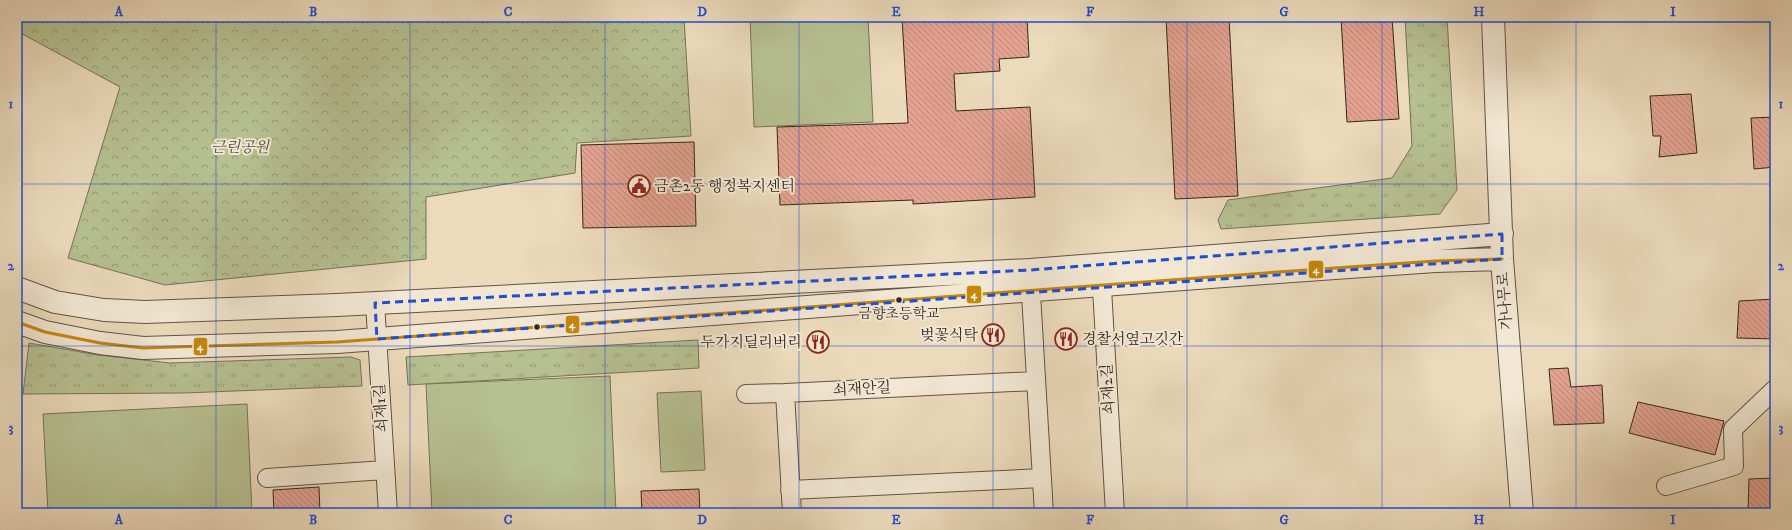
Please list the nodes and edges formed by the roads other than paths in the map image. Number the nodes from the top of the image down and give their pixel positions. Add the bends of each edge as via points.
1 (1492, 17) edge
2 (1502, 234) junction
3 (1502, 259) junction
4 (1101, 275) junction
5 (1030, 280) junction
6 (17, 288) edge
7 (375, 303) junction
8 (17, 322) edge
9 (377, 339) junction
10 (1036, 380) junction
11 (1775, 389) edge
12 (785, 393) junction
13 (746, 394) dead end
14 (385, 470) junction
15 (267, 478) dead end
16 (1042, 478) junction
17 (1666, 486) dead end
18 (790, 490) junction
19 (388, 513) edge
20 (792, 513) edge
21 (1044, 513) edge
22 (1115, 513) edge
23 (1522, 513) edge

1 - 2 street, 가나무로
2 - 3 street, 가나무로
2 - 4 street
3 - 4 street
3 - 23 street, 가나무로
4 - 5 street
4 - 22 street, 쇠재2길
5 - 7 street
5 - 9 street
5 - 10 street
6 - 7 street via 55,302 104,310 145,312
7 - 9 street, 쇠재1길
8 - 9 street via 45,332 143,348
9 - 14 street, 쇠재1길
10 - 12 street, 쇠재안길
10 - 16 street
11 - 17 street via 1733,429 1734,466
12 - 13 street, 쇠재안길
12 - 18 street
14 - 15 street
14 - 19 street, 쇠재1길
16 - 18 street
16 - 21 street
18 - 20 street

